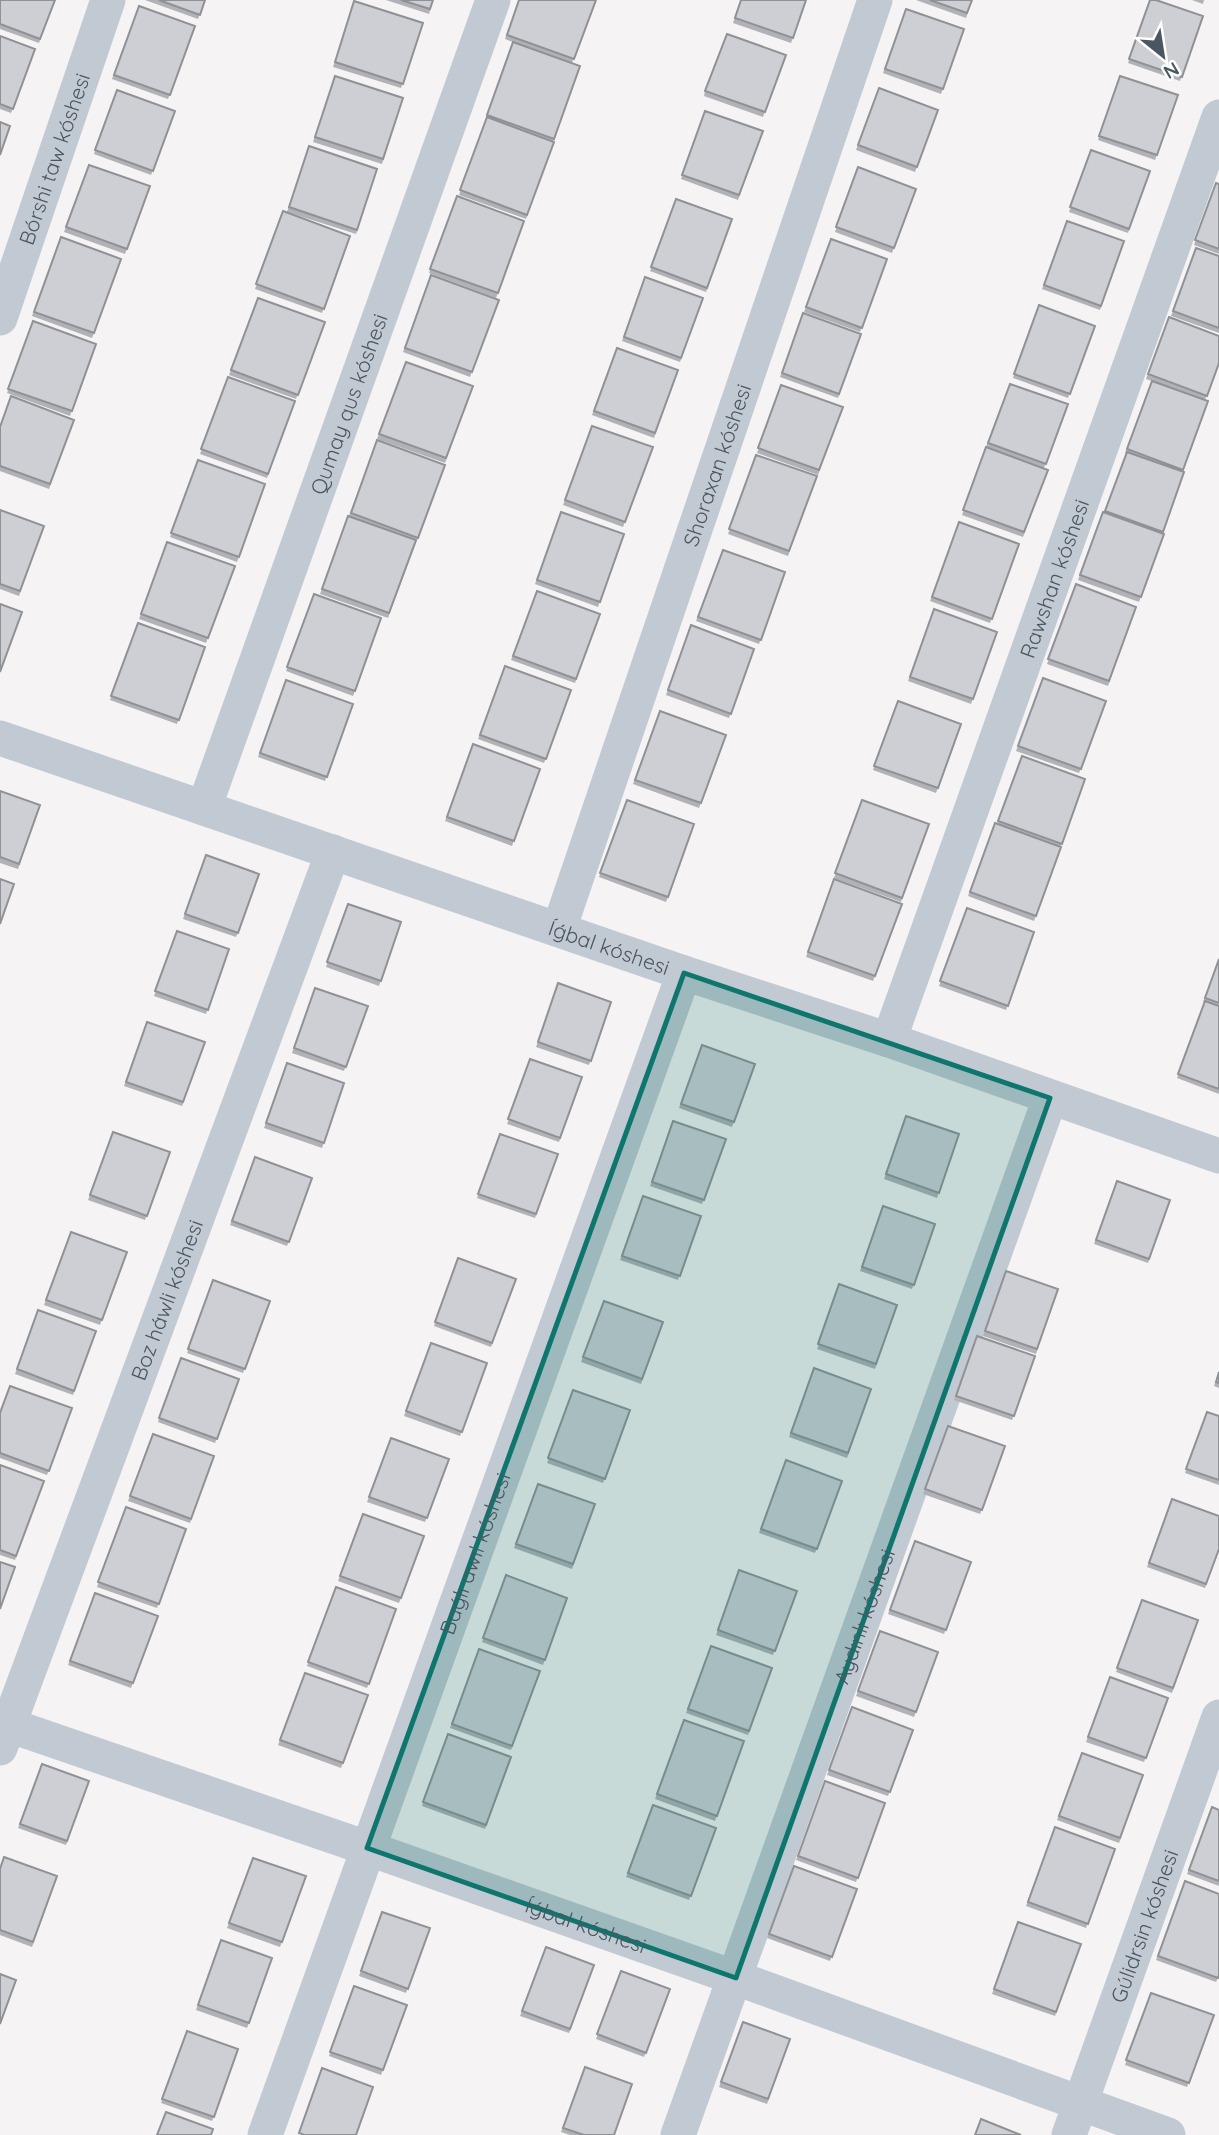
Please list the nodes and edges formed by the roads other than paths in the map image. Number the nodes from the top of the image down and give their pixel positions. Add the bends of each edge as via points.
1 (108, 0) edge
2 (493, 0) edge
3 (875, 0) edge
4 (1219, 117) edge
5 (0, 318) edge
6 (0, 738) edge
7 (204, 808) junction
8 (333, 852) junction
9 (559, 929) junction
10 (684, 973) junction
11 (889, 1040) junction
12 (1051, 1098) junction
13 (1219, 1156) edge
14 (1219, 1717) edge
15 (3, 1732) edge
16 (367, 1848) junction
17 (736, 1978) junction
18 (1074, 2119) edge
19 (265, 2135) edge
20 (678, 2135) edge
21 (1168, 2135) edge

1 - 5 street, Bórshi taw kóshesi
2 - 7 street, Qumay qus kóshesi
3 - 9 street, Shoraxan kóshesi
4 - 11 street, Rawshan kóshesi
6 - 7 street, Íǵbal kóshesi
7 - 8 street, Íǵbal kóshesi
8 - 9 street, Íǵbal kóshesi
8 - 15 street, Boz háwli kóshesi
9 - 10 street, Íǵbal kóshesi
10 - 11 street, Íǵbal kóshesi
10 - 16 street, Baǵlı awıl kóshesi
11 - 12 street, Íǵbal kóshesi
12 - 13 street, Íǵbal kóshesi
12 - 17 street, Aydınlı kóshesi
14 - 18 street, Gúlidrsin kóshesi
15 - 16 street, Íǵbal kóshesi
16 - 17 street, Íǵbal kóshesi
16 - 19 street, Baǵlı awıl kóshesi
17 - 18 street, Íǵbal kóshesi
17 - 20 street, Aydınlı kóshesi
18 - 21 street, Íǵbal kóshesi

